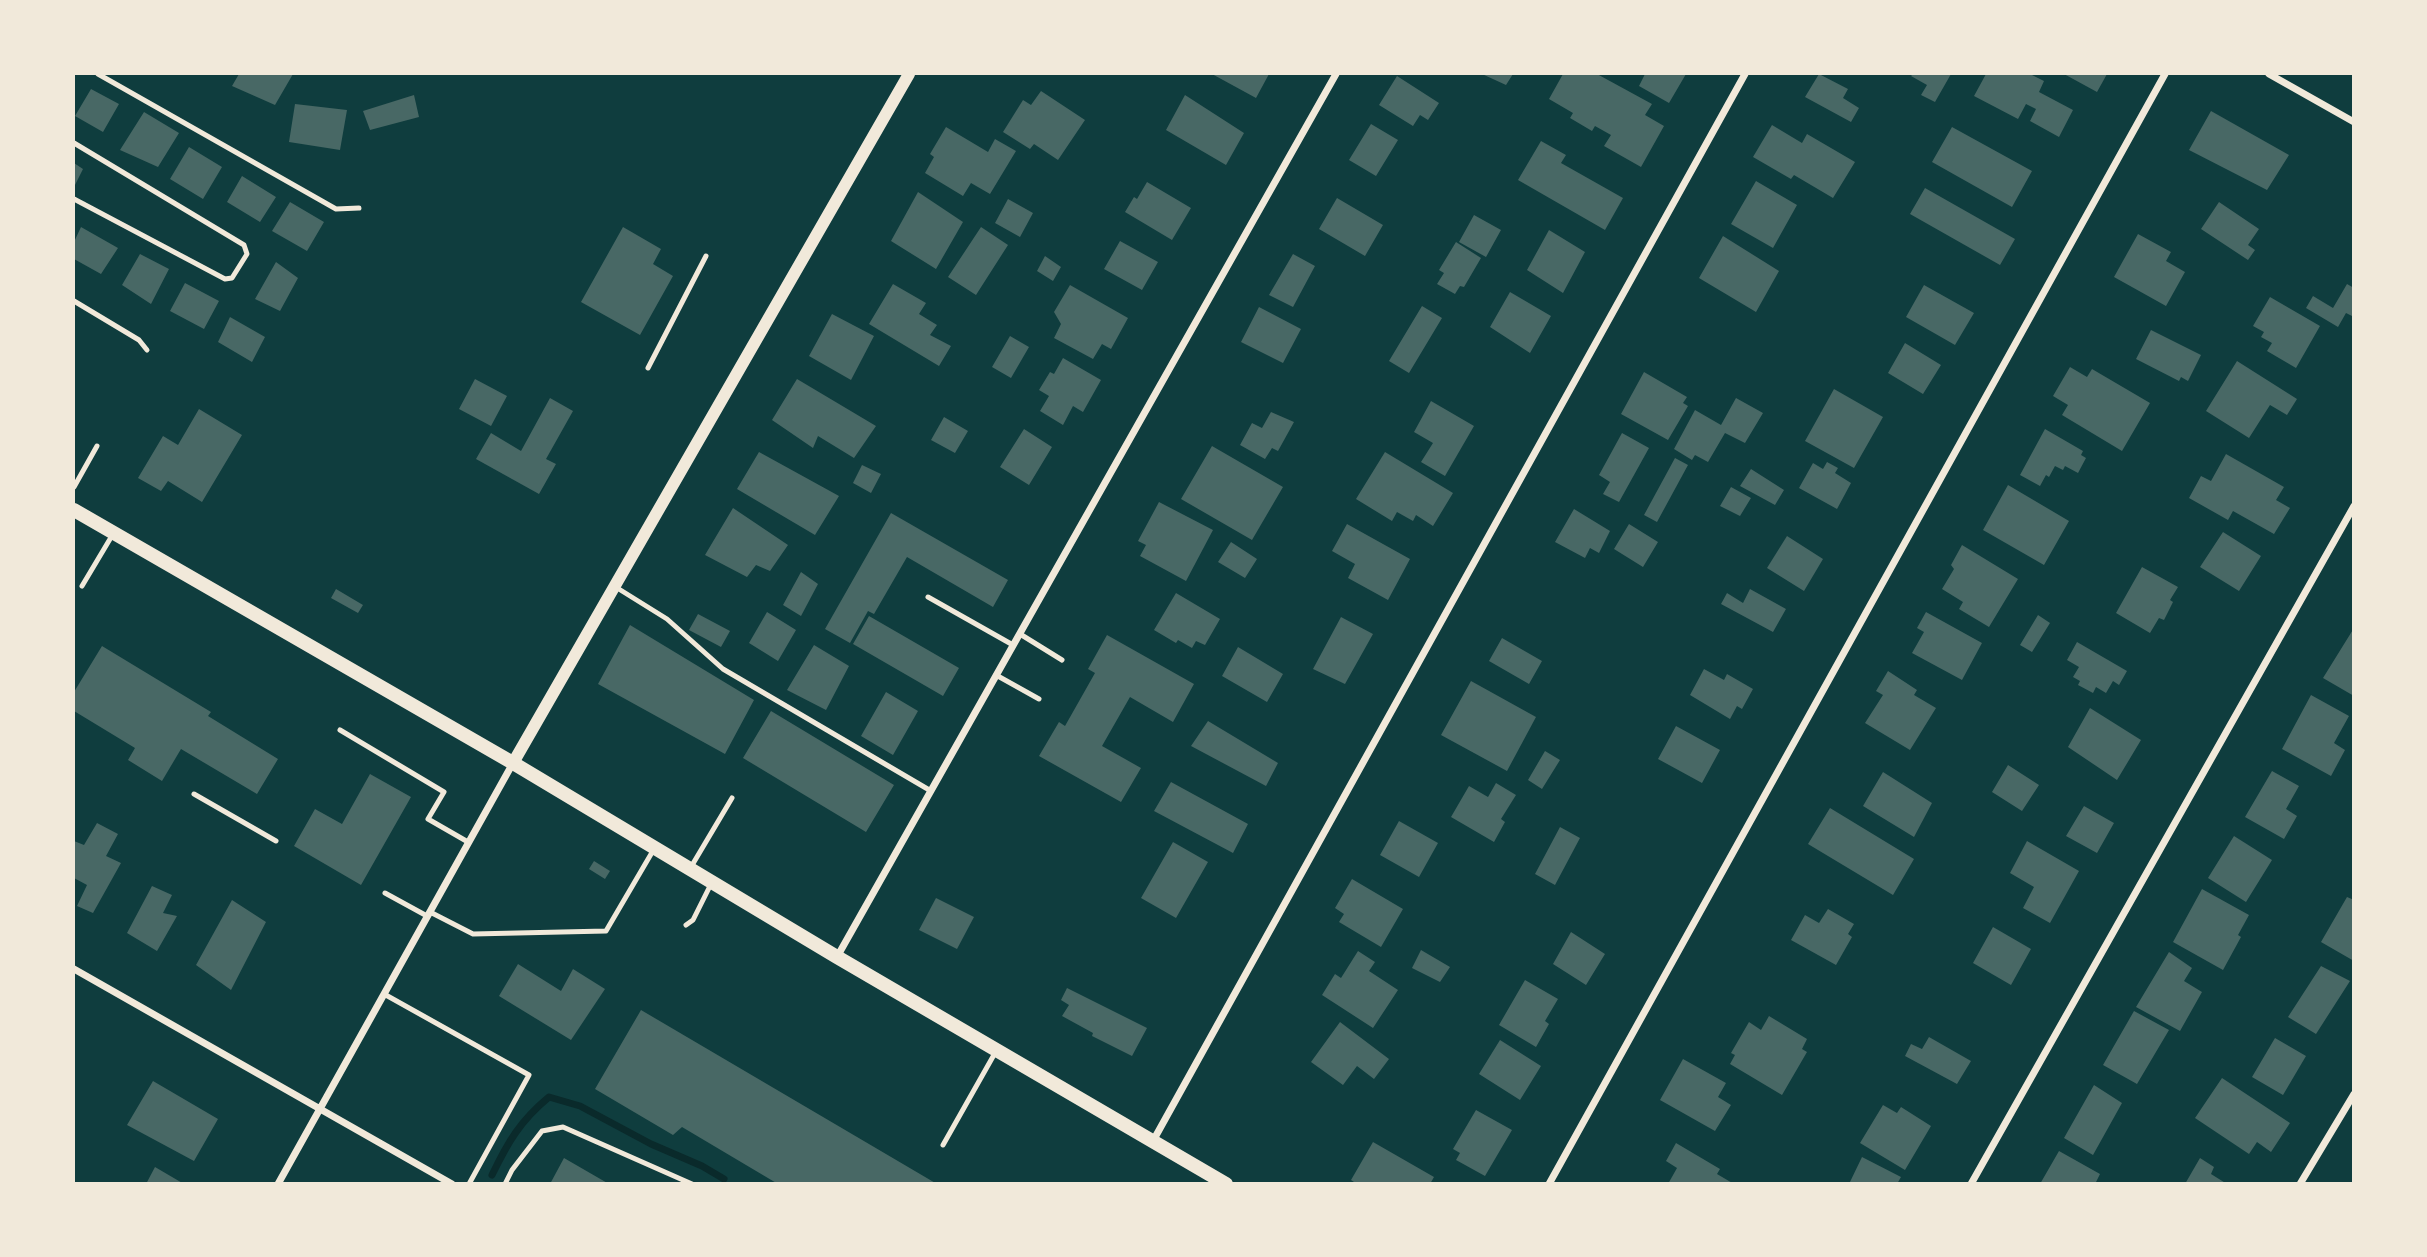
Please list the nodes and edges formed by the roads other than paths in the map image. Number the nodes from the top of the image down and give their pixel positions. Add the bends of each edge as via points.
1 (98, 74) edge
2 (909, 74) edge
3 (1336, 74) edge
4 (1745, 74) edge
5 (2165, 74) edge
6 (2269, 74) edge
7 (2354, 122) edge
8 (74, 143) edge
9 (74, 199) edge
10 (359, 208) dead end
11 (706, 256) dead end
12 (74, 301) edge
13 (147, 350) dead end
14 (648, 368) dead end
15 (97, 446) dead end
16 (74, 487) edge
17 (2354, 506) edge
18 (74, 510) edge
19 (113, 533) junction
20 (82, 586) dead end
21 (614, 586) junction
22 (928, 597) dead end
23 (1020, 634) junction
24 (1013, 645) junction
25 (1062, 660) dead end
26 (996, 675) junction
27 (1039, 699) dead end
28 (340, 730) dead end
29 (513, 762) junction
30 (931, 791) junction
31 (194, 794) dead end
32 (732, 798) dead end
33 (276, 841) dead end
34 (468, 842) junction
35 (655, 848) junction
36 (690, 869) junction
37 (712, 882) junction
38 (385, 893) dead end
39 (429, 914) junction
40 (686, 925) dead end
41 (837, 957) junction
42 (74, 969) edge
43 (384, 994) junction
44 (997, 1050) junction
45 (2354, 1094) edge
46 (320, 1109) junction
47 (1153, 1140) junction
48 (943, 1144) dead end
49 (278, 1184) edge
50 (452, 1184) edge
51 (469, 1184) edge
52 (505, 1184) edge
53 (692, 1184) edge
54 (1226, 1184) edge
55 (1549, 1184) edge
56 (1971, 1184) edge
57 (2300, 1184) edge

1 - 10 lane via 336,209
2 - 21 street
3 - 23 street
4 - 47 street
5 - 55 street
6 - 7 street
8 - 9 lane via 244,245 247,254 232,278 225,279
11 - 14 lane
12 - 13 lane via 139,340
15 - 16 lane
17 - 56 street
18 - 19 main road
19 - 20 lane
19 - 29 main road
21 - 29 street
21 - 30 lane via 667,619 723,669
22 - 24 lane
23 - 24 street
23 - 25 lane
24 - 26 street
26 - 27 lane
26 - 30 street
28 - 34 lane via 444,792 428,819
29 - 34 street
29 - 35 main road
30 - 41 street
31 - 33 lane
32 - 36 lane
34 - 39 street
35 - 36 main road
35 - 39 lane via 606,931 473,934
36 - 37 main road
37 - 40 lane
37 - 41 main road
38 - 39 lane
39 - 43 street
41 - 44 main road
42 - 46 street
43 - 46 street
43 - 51 lane via 529,1075
44 - 47 main road
44 - 48 lane
45 - 57 street
46 - 49 street
46 - 50 street
47 - 54 main road
52 - 53 lane via 542,1131 563,1127

